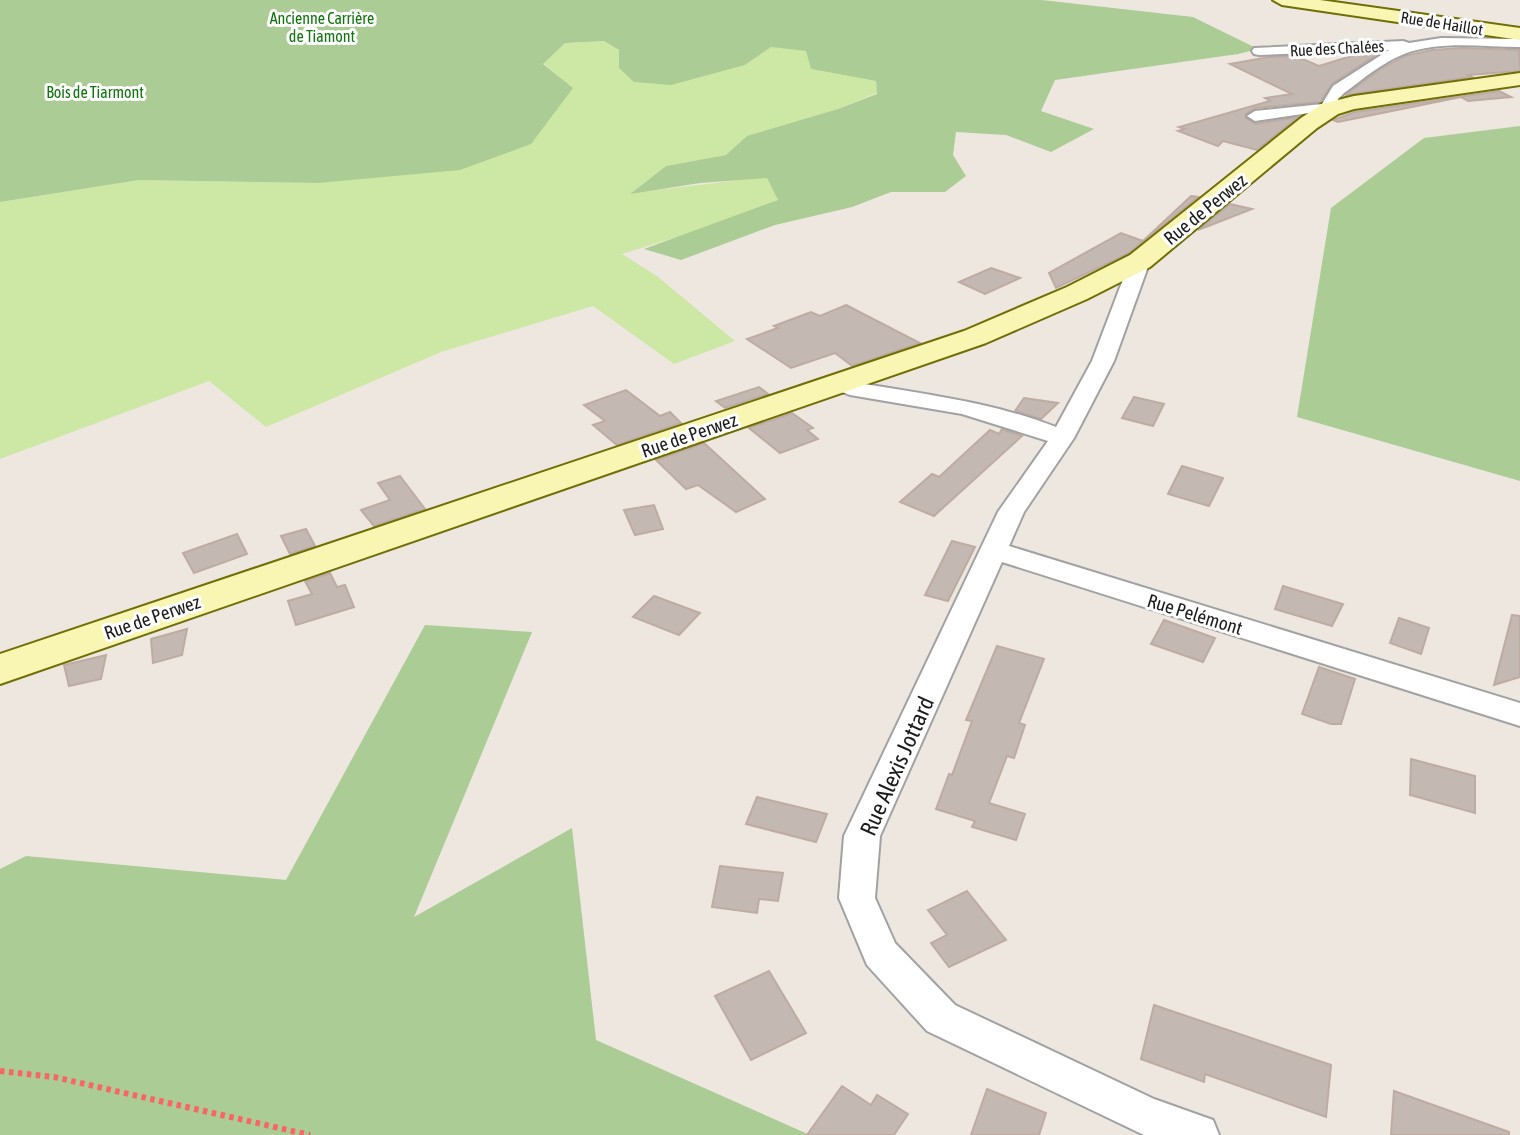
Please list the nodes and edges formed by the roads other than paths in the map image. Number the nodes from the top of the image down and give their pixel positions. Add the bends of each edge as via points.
1 (1282, 0) edge
2 (1520, 34) edge
3 (1520, 43) edge
4 (1416, 46) junction
5 (1259, 51) dead end
6 (1520, 79) edge
7 (1330, 109) junction
8 (1255, 116) dead end
9 (1140, 261) junction
10 (842, 384) junction
11 (1062, 438) junction
12 (996, 551) junction
13 (0, 669) edge
14 (1520, 715) edge
15 (1199, 1135) edge

1 - 2 street, Rue de Haillot
3 - 4 street, Rue des Chalées
4 - 5 street, Rue des Chalées
4 - 7 street, Rue des Chalées via 1397,52 1332,94
6 - 7 street, Rue de Perwez
7 - 8 street, Rue de Perwez
7 - 9 street, Rue de Perwez
9 - 10 street, Rue de Perwez via 975,337
9 - 11 street via 1103,361
10 - 11 street via 982,410
10 - 13 street, Rue de Perwez
11 - 12 street via 1011,512
12 - 14 street, Rue Pelémont
12 - 15 street, Rue Alexis Jottard via 862,836 857,898 880,953 941,1018 1144,1115

